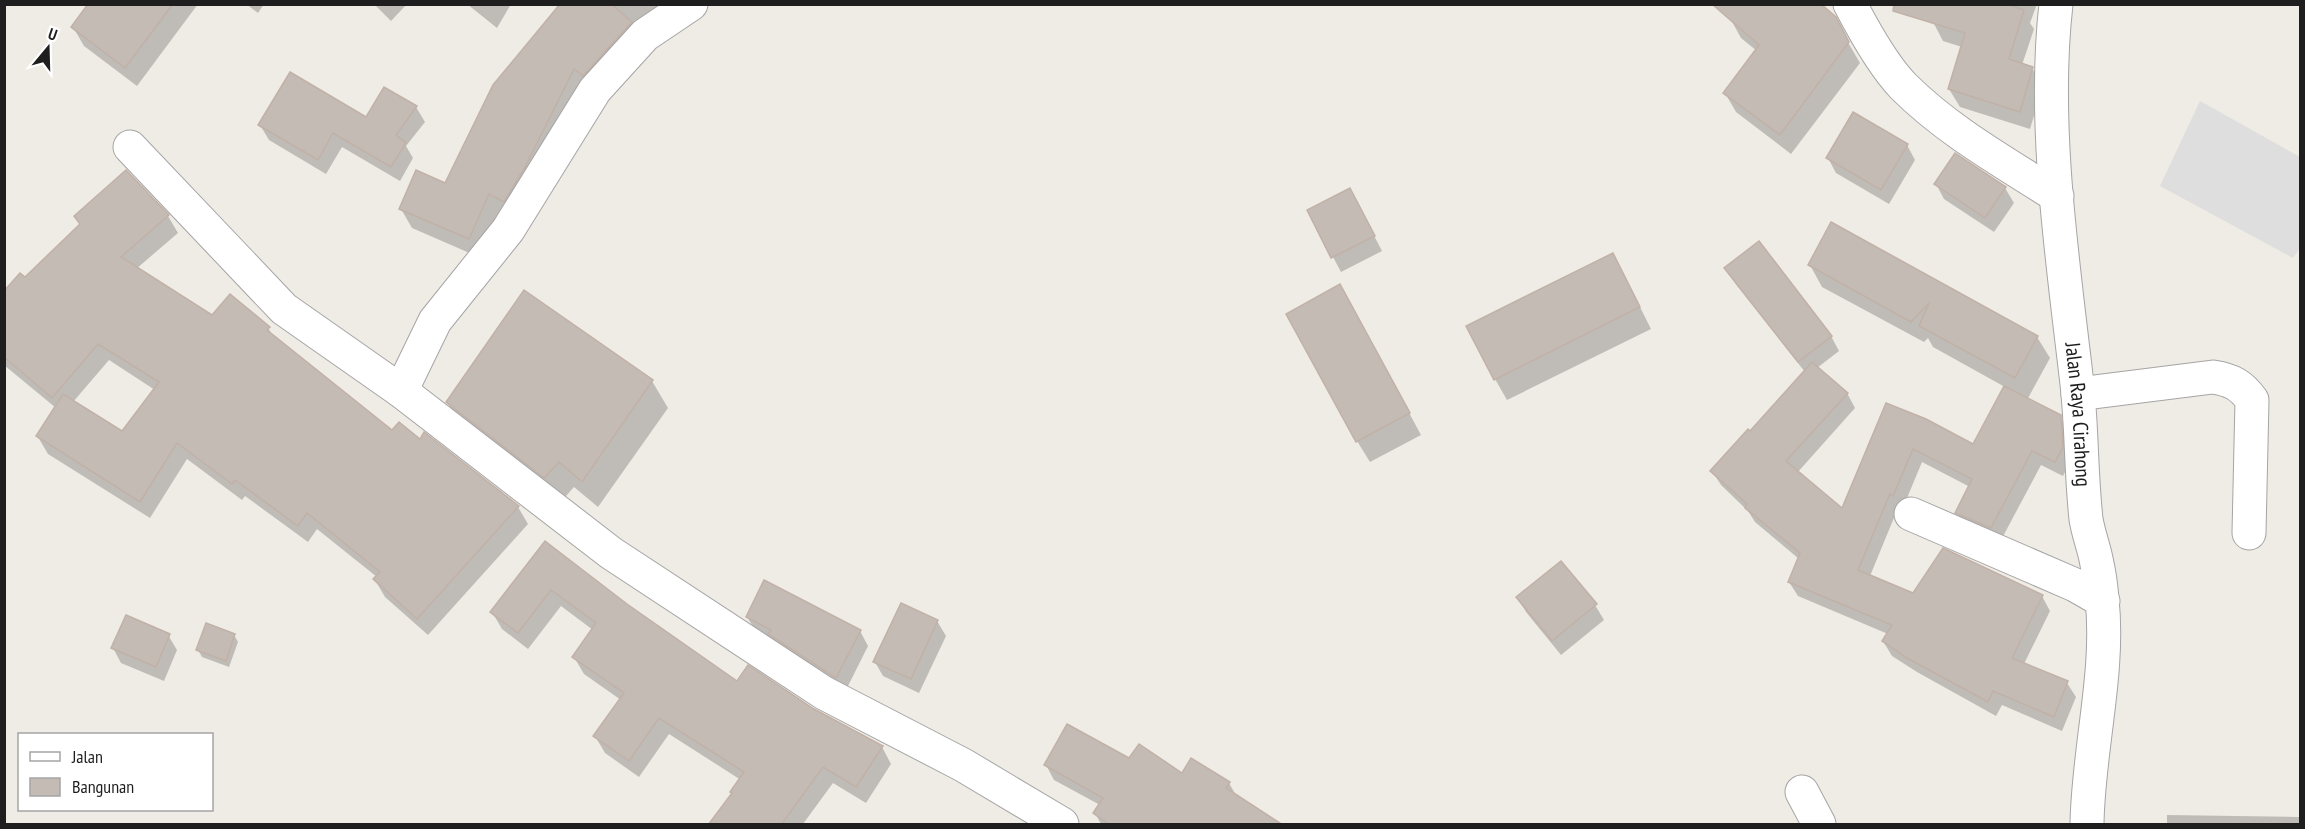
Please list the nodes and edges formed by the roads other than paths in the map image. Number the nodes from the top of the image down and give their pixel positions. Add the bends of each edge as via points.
1 (691, 4) edge
2 (1850, 4) edge
3 (2056, 4) edge
4 (130, 147) dead end
5 (2058, 196) junction
6 (401, 391) junction
7 (2078, 394) junction
8 (1911, 514) dead end
9 (2249, 533) dead end
10 (2103, 601) junction
11 (1802, 792) dead end
12 (1062, 825) edge
13 (1819, 825) edge
14 (2087, 825) edge

1 - 6 street via 645,35 595,90 508,230 435,321
2 - 5 street via 1866,35 1902,85 1959,134
3 - 5 street, Jalan Raya Cirahong via 2051,108
4 - 6 street via 284,309
5 - 7 street, Jalan Raya Cirahong
6 - 12 street via 611,553 824,693 963,765
7 - 9 street via 2213,376 2243,387 2252,400
7 - 10 street, Jalan Raya Cirahong via 2086,521
8 - 10 street via 2075,585
10 - 14 street, Jalan Raya Cirahong via 2102,668
11 - 13 street

